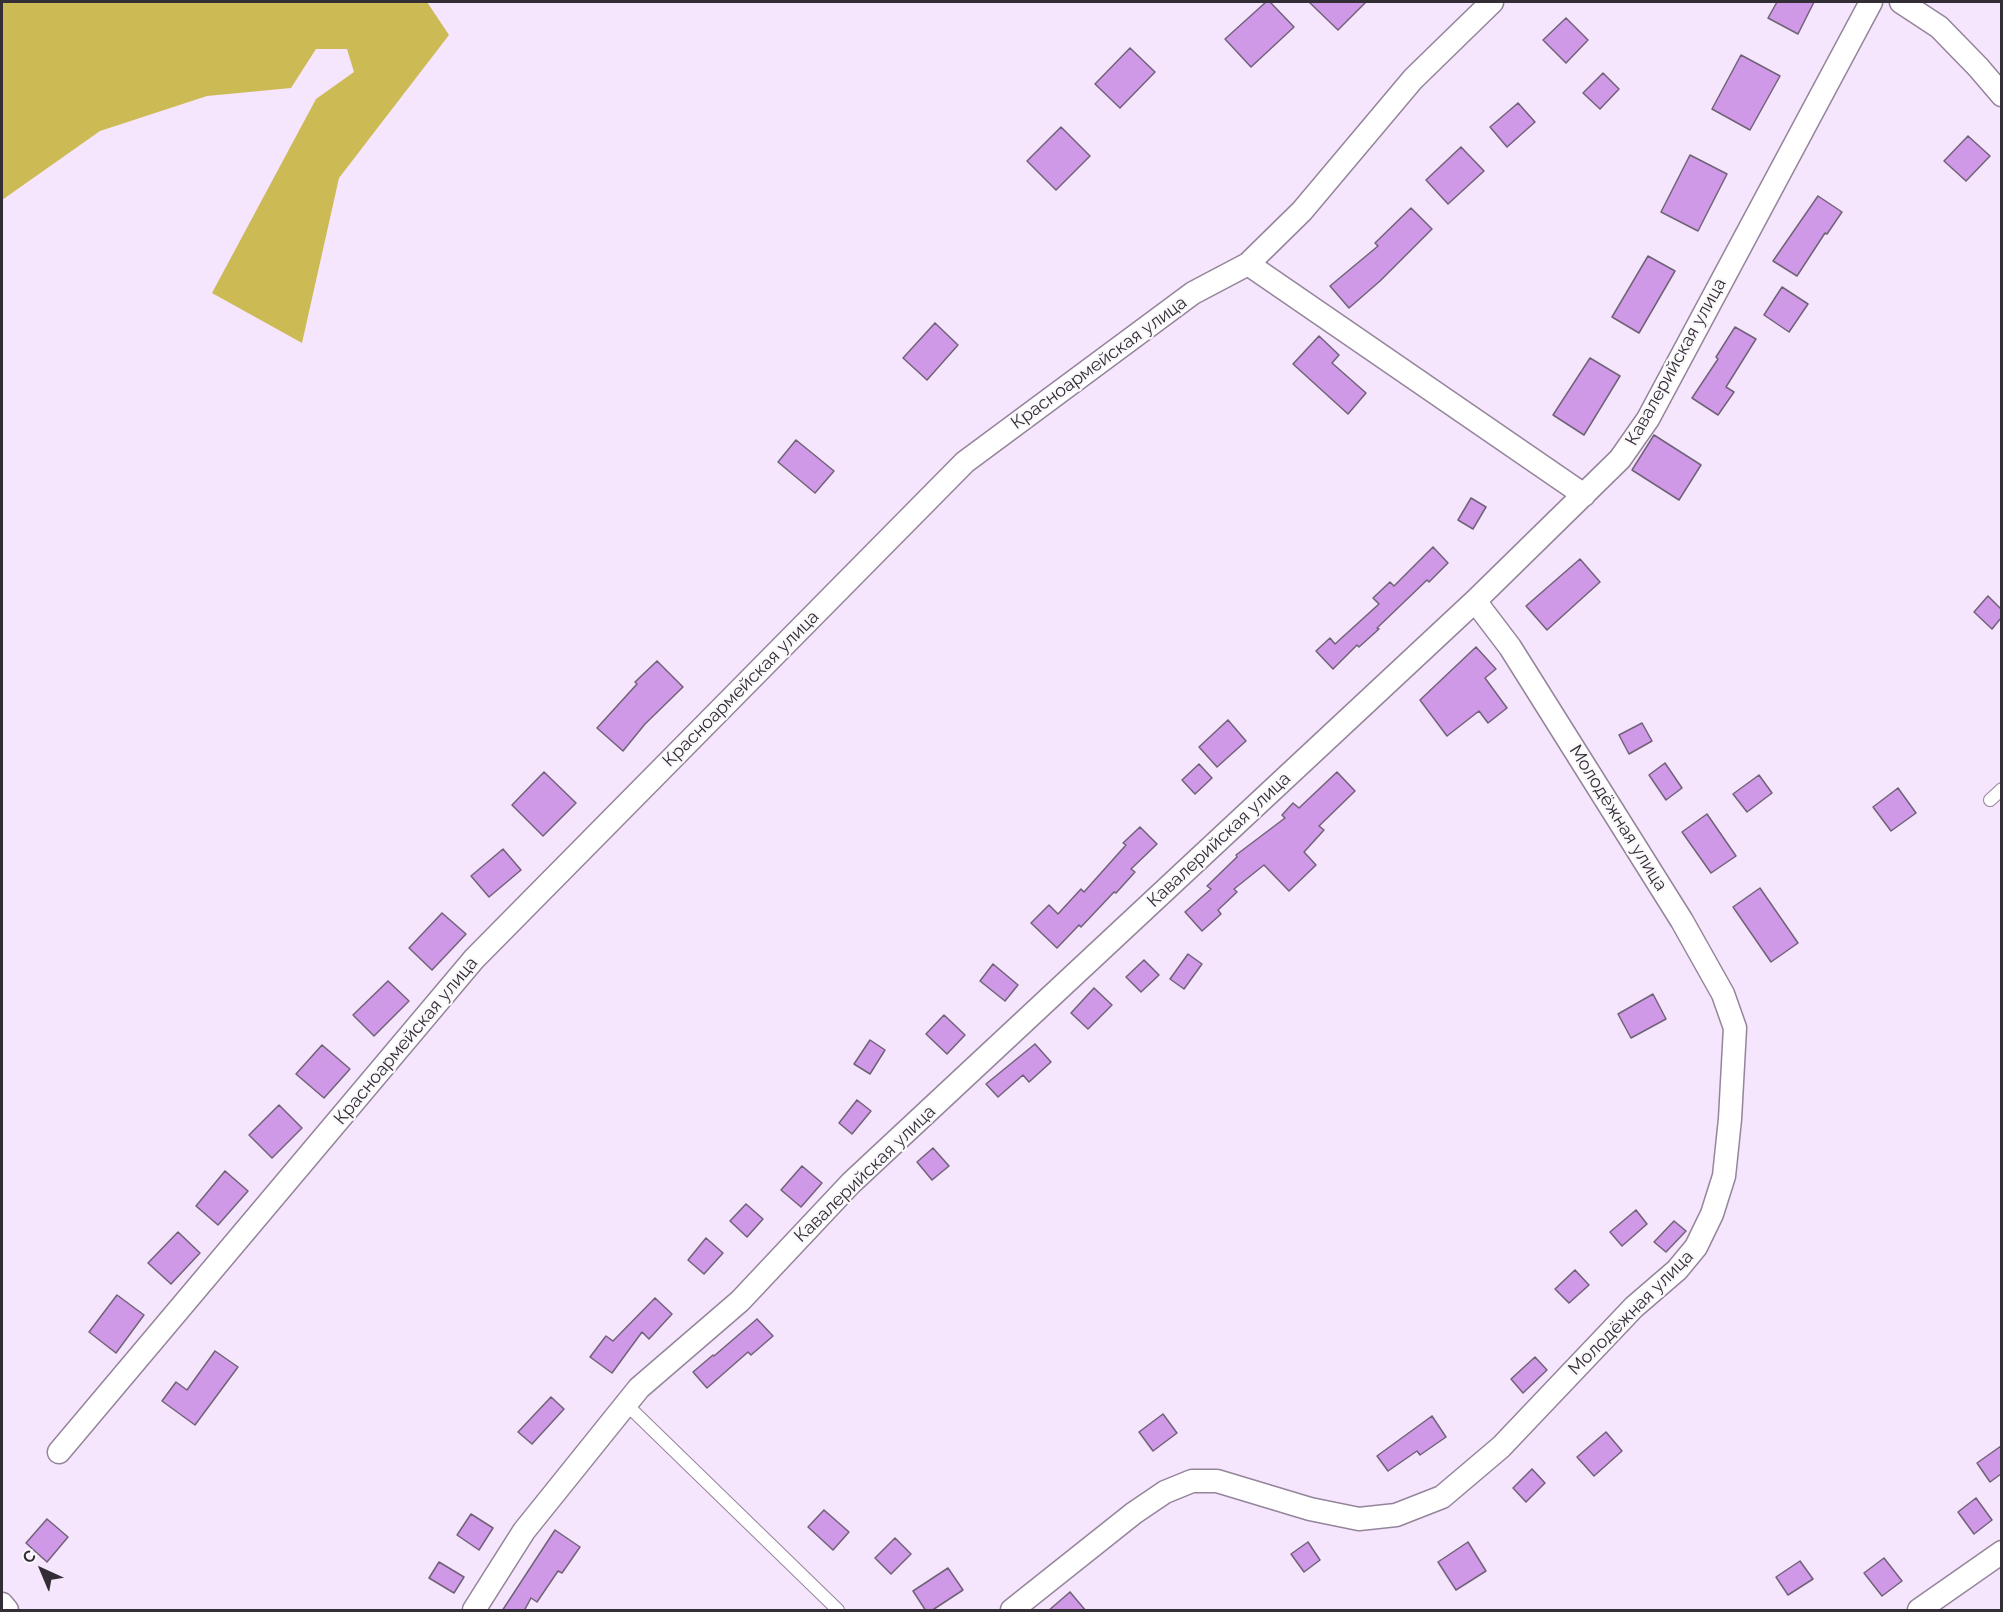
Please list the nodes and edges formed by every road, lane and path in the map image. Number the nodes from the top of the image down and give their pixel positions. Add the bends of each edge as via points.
1 (1492, 2) edge
2 (1871, 2) edge
3 (1902, 2) edge
4 (2001, 95) edge
5 (1248, 264) junction
6 (1584, 495) junction
7 (1475, 601) junction
8 (2001, 789) edge
9 (1990, 800) dead end
10 (626, 1404) junction
11 (59, 1452) dead end
12 (2001, 1552) edge
13 (2, 1604) edge
14 (7, 1611) edge
15 (474, 1611) edge
16 (838, 1611) edge
17 (1012, 1611) edge
18 (1919, 1611) edge

1 - 5 street, Красноармейская улица via 1413,79 1302,211
2 - 6 street, Кавалерийская улица via 1648,419 1620,459
3 - 4 street via 1940,27
5 - 6 street
5 - 11 street, Красноармейская улица via 1193,293 965,462 474,959
6 - 7 street, Кавалерийская улица
7 - 10 street, Кавалерийская улица via 851,1183 740,1301 639,1388
7 - 17 street, Молодёжная улица via 1517,658 1682,921 1723,994 1735,1028 1724,1176 1712,1214 1696,1247 1677,1270 1634,1307 1501,1447 1442,1497 1396,1515 1359,1519 1310,1509 1217,1481 1192,1481 1165,1492 1134,1514
8 - 9 lane
10 - 15 street, Кавалерийская улица via 524,1531
10 - 16 lane
12 - 18 street
13 - 14 street

